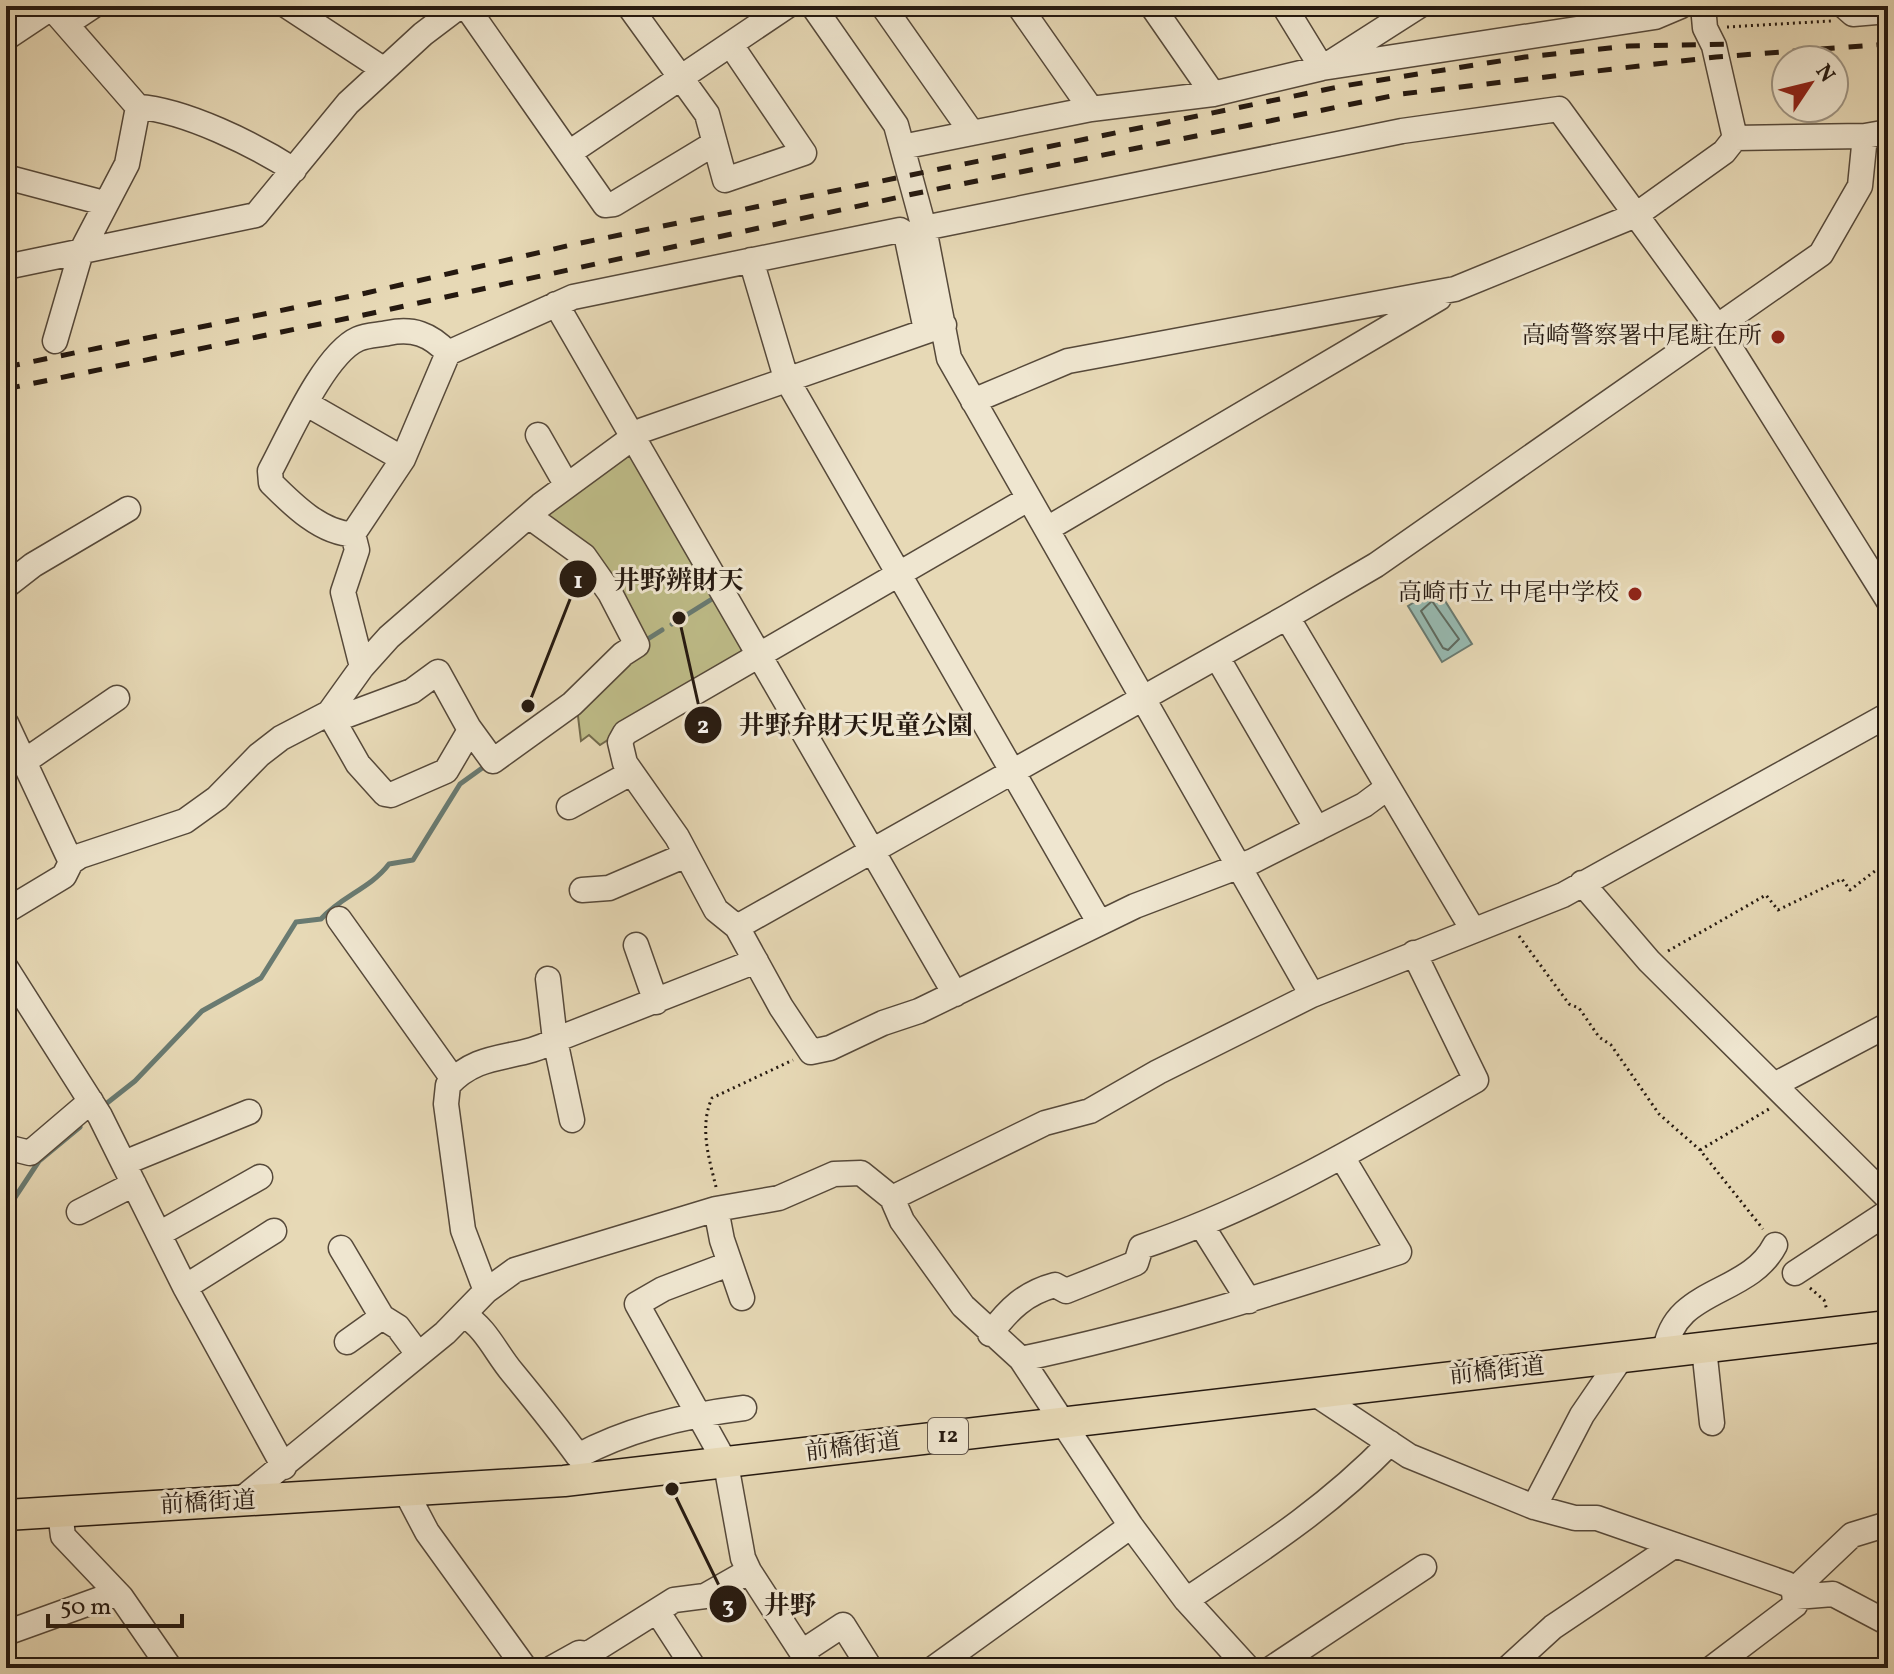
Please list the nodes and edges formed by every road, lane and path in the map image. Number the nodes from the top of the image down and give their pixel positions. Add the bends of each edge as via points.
1 (93, 6) edge
2 (287, 6) edge
3 (463, 6) edge
4 (629, 6) edge
5 (787, 6) edge
6 (813, 6) edge
7 (883, 6) edge
8 (1019, 6) edge
9 (1152, 6) edge
10 (1284, 6) edge
11 (1419, 6) edge
12 (1676, 8) edge
13 (1849, 10) edge
14 (1888, 11) edge
15 (56, 13) edge
16 (1704, 17) edge
17 (1380, 32) junction
18 (6, 38) edge
19 (731, 45) junction
20 (1381, 61) junction
21 (1322, 68) junction
22 (383, 69) junction
23 (681, 78) junction
24 (1213, 94) junction
25 (138, 107) junction
26 (1091, 109) junction
27 (972, 133) junction
28 (1876, 134) edge
29 (1735, 138) junction
30 (715, 143) junction
31 (902, 147) junction
32 (569, 153) junction
33 (294, 170) junction
34 (6, 177) edge
35 (104, 203) junction
36 (1636, 215) junction
37 (924, 228) junction
38 (81, 252) junction
39 (751, 260) junction
40 (6, 267) edge
41 (1455, 289) junction
42 (556, 304) junction
43 (1716, 325) junction
44 (935, 327) junction
45 (55, 341) dead end
46 (448, 353) junction
47 (786, 378) junction
48 (973, 401) junction
49 (307, 404) junction
50 (538, 435) dead end
51 (633, 437) junction
52 (403, 459) junction
53 (566, 484) junction
54 (1028, 499) junction
55 (128, 509) dead end
56 (530, 517) junction
57 (1047, 529) junction
58 (353, 534) junction
59 (897, 572) junction
60 (6, 586) edge
61 (1888, 600) edge
62 (1287, 617) junction
63 (759, 655) junction
64 (1217, 657) junction
65 (362, 667) junction
66 (117, 698) dead end
67 (1142, 699) junction
68 (1888, 715) edge
69 (331, 716) junction
70 (6, 723) edge
71 (469, 728) junction
72 (25, 761) junction
73 (1013, 772) junction
74 (631, 773) junction
75 (1387, 788) junction
76 (569, 807) dead end
77 (1317, 829) junction
78 (872, 852) junction
79 (686, 855) junction
80 (1888, 861) edge
81 (71, 862) junction
82 (1240, 866) junction
83 (1582, 883) junction
84 (582, 890) dead end
85 (6, 911) edge
86 (1522, 911) junction
87 (339, 919) dead end
88 (1099, 922) junction
89 (737, 927) junction
90 (1473, 930) junction
91 (636, 945) dead end
92 (1414, 953) junction
93 (756, 961) junction
94 (1649, 961) junction
95 (6, 968) edge
96 (548, 979) dead end
97 (955, 994) junction
98 (1312, 995) junction
99 (656, 1002) junction
100 (1888, 1025) edge
101 (555, 1040) junction
102 (811, 1052) junction
103 (453, 1079) junction
104 (1783, 1091) junction
105 (91, 1101) junction
106 (249, 1112) dead end
107 (572, 1120) dead end
108 (6, 1147) edge
109 (1700, 1150) junction
110 (1342, 1157) junction
111 (129, 1174) junction
112 (260, 1177) dead end
113 (892, 1198) junction
114 (1888, 1198) edge
115 (718, 1208) junction
116 (79, 1212) dead end
117 (1888, 1212) edge
118 (1202, 1226) junction
119 (274, 1231) dead end
120 (159, 1234) junction
121 (1775, 1245) joint
122 (341, 1248) dead end
123 (729, 1264) junction
124 (1795, 1273) joint
125 (185, 1287) junction
126 (486, 1291) junction
127 (742, 1298) dead end
128 (1249, 1301) junction
129 (464, 1315) junction
130 (382, 1317) junction
131 (1888, 1326) edge
132 (1835, 1333) junction
133 (990, 1334) junction
134 (347, 1342) dead end
135 (1704, 1348) junction
136 (1665, 1353) junction
137 (418, 1354) junction
138 (1621, 1358) junction
139 (1021, 1359) junction
140 (1314, 1393) junction
141 (744, 1408) dead end
142 (698, 1415) junction
143 (1064, 1421) junction
144 (1712, 1423) dead end
145 (1390, 1443) junction
146 (599, 1445) junction
147 (726, 1464) junction
148 (284, 1467) junction
149 (611, 1475) junction
150 (406, 1492) junction
151 (237, 1503) junction
152 (1534, 1507) junction
153 (60, 1512) junction
154 (6, 1515) edge
155 (1888, 1524) edge
156 (1131, 1526) junction
157 (1675, 1545) junction
158 (1424, 1567) dead end
159 (749, 1571) junction
160 (117, 1593) junction
161 (1795, 1594) junction
162 (1186, 1600) junction
163 (657, 1611) junction
164 (1888, 1623) edge
165 (6, 1633) edge
166 (807, 1660) edge
167 (592, 1661) edge
168 (170, 1668) edge
169 (525, 1668) edge
170 (552, 1668) edge
171 (694, 1668) edge
172 (870, 1668) edge
173 (934, 1668) edge
174 (1248, 1668) edge
175 (1272, 1668) edge
176 (1508, 1668) edge
177 (1712, 1668) edge

1 - 15 street
2 - 22 street
3 - 22 street
3 - 32 street
4 - 23 street
5 - 19 street
6 - 31 street via 896,125
7 - 27 street
8 - 26 street
9 - 24 street
10 - 21 street
11 - 17 street
12 - 20 street
13 - 14 street
13 - 16 path via 1833,21
15 - 18 street
15 - 25 street
16 - 29 street
17 - 20 street via 1376,48
17 - 21 street
19 - 23 street
19 - 30 street via 804,153 725,180
20 - 21 street
21 - 24 street
22 - 33 street
23 - 30 street via 707,114
23 - 32 street
24 - 26 street
25 - 33 street via 176,114
25 - 35 street via 127,164
26 - 27 street
27 - 31 street
28 - 29 street
28 - 43 street via 1860,186 1821,254
29 - 36 street via 1724,152
30 - 32 street via 605,205
31 - 37 street
33 - 38 street via 256,215
34 - 35 street
35 - 38 street
36 - 37 street via 1559,109 1402,131
36 - 41 street
36 - 43 street
37 - 44 street
38 - 40 street
38 - 45 street
39 - 42 street
39 - 44 street via 900,230 906,234
39 - 47 street
41 - 48 street via 1068,361
41 - 57 street
42 - 46 street
42 - 51 street
43 - 61 street
43 - 62 street via 1376,565
44 - 47 street
44 - 48 street
46 - 49 street via 409,329 359,339 322,373
46 - 52 street
47 - 51 street
47 - 59 street
48 - 54 street
49 - 52 street
49 - 58 street via 270,471 271,483 320,523 339,534
50 - 53 street
51 - 53 street
51 - 63 street
52 - 58 street
53 - 56 street
54 - 57 street
54 - 59 street
55 - 60 street
56 - 65 street via 389,637
56 - 71 street via 584,556 637,645 572,704 493,761
57 - 67 street
58 - 65 street via 357,550 343,592
59 - 63 street
59 - 73 street
62 - 64 street
62 - 75 street
63 - 74 street via 625,733 621,753
63 - 78 street
64 - 67 street
64 - 77 street
65 - 69 street
66 - 72 street
67 - 73 street
67 - 82 street
68 - 83 street
69 - 71 street via 412,691 438,672
69 - 71 street via 358,764 391,795 446,771
69 - 81 street via 281,738 185,821
70 - 72 street
72 - 81 street
73 - 78 street
73 - 88 street
74 - 76 street
74 - 79 street
75 - 77 street
75 - 90 street
77 - 82 street
78 - 89 street
78 - 97 street
79 - 84 street via 609,888
79 - 89 street via 716,910
80 - 94 path via 1850,890 1842,879 1778,910 1766,895
81 - 85 street via 64,876
82 - 88 street
82 - 98 street
83 - 86 street
83 - 94 street
86 - 90 street
86 - 109 path via 1511,924 1569,1004 1579,1008 1611,1045 1659,1114
87 - 103 street
88 - 97 street
89 - 93 street
90 - 92 street
91 - 99 street
92 - 98 street
92 - 110 street via 1476,1080
93 - 99 street
93 - 102 street
94 - 104 street
95 - 105 street
96 - 101 street
97 - 102 street
98 - 113 street via 1090,1111 1045,1123
99 - 101 street
100 - 104 street
101 - 103 street via 526,1053 495,1055
101 - 107 street
102 - 115 path via 712,1098 705,1119 706,1143
103 - 126 street via 446,1104 463,1230
104 - 109 path
104 - 114 street
105 - 108 street via 30,1153
105 - 111 street
106 - 111 street
109 - 121 path
110 - 118 street
110 - 128 street via 1399,1252
111 - 116 street
111 - 120 street
112 - 120 street
113 - 115 street via 861,1173 847,1172 779,1198
113 - 133 street via 902,1221
115 - 123 street
115 - 126 street via 515,1270
117 - 124 street
118 - 128 street
118 - 133 street via 1141,1247 1136,1263 1066,1291 1055,1285 1035,1291 1010,1308
119 - 125 street
120 - 125 street
121 - 136 street via 1758,1266 1679,1315 1667,1333
122 - 130 street
123 - 127 street
123 - 142 street via 637,1304
124 - 132 path via 1824,1300
125 - 148 street
126 - 129 street
128 - 139 street
129 - 137 street
129 - 146 street via 486,1334 578,1456
130 - 134 street
130 - 137 street via 398,1327
131 - 132 main road, 前橋街道 / 12
132 - 135 main road, 前橋街道 / 12
133 - 139 street
135 - 136 main road, 前橋街道 / 12
135 - 144 street
136 - 138 main road, 前橋街道 / 12
137 - 148 street
138 - 140 main road, 前橋街道 / 12
138 - 152 street via 1582,1415
139 - 143 street
140 - 143 main road, 前橋街道 / 12
140 - 145 street
141 - 142 street
142 - 146 street
142 - 147 street
143 - 147 main road, 前橋街道 / 12
143 - 156 street
145 - 152 street via 1409,1456
145 - 162 street via 1335,1497
146 - 149 street
147 - 149 main road, 前橋街道 / 12
147 - 159 street
148 - 151 street
149 - 150 main road, 前橋街道 / 12
150 - 151 main road, 前橋街道 / 12
150 - 169 street via 427,1532
151 - 153 main road, 前橋街道 / 12
152 - 157 street via 1597,1518
153 - 154 main road, 前橋街道 / 12
153 - 160 street via 63,1536
155 - 161 street via 1852,1535
156 - 162 street
156 - 173 street
157 - 161 street via 1787,1584
157 - 176 street via 1553,1627
158 - 175 street
159 - 163 street via 705,1596 674,1600
159 - 166 street
160 - 165 street
160 - 168 street
161 - 164 street via 1833,1594
161 - 177 street via 1795,1605
162 - 174 street
163 - 167 street
163 - 171 street
166 - 172 street via 843,1625
167 - 170 street via 579,1653

